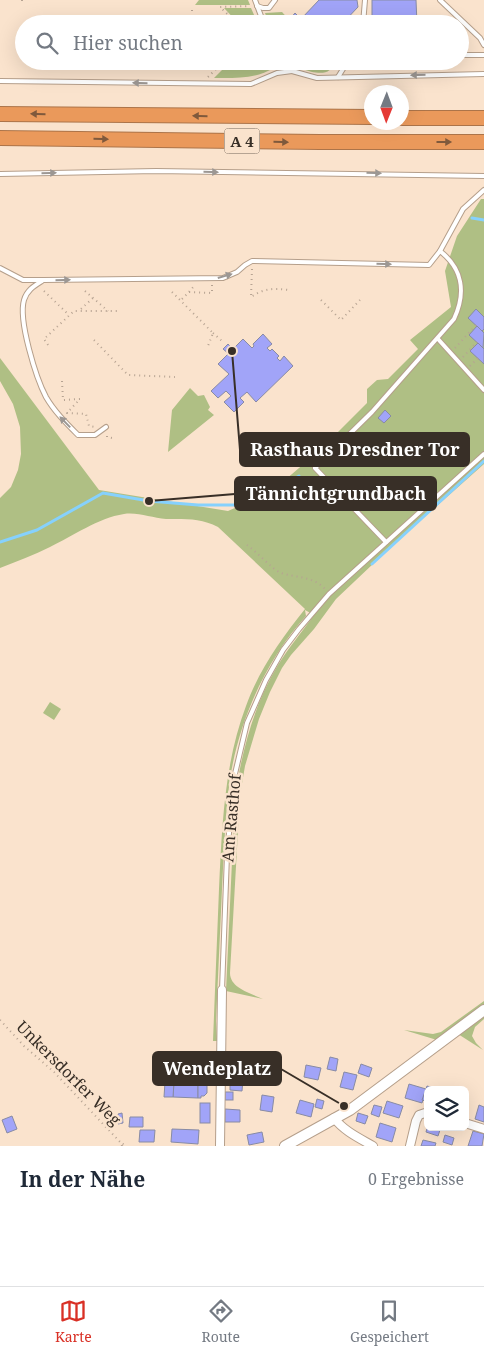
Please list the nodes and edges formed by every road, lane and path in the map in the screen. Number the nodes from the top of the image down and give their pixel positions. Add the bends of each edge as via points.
1 (22, 0) edge
2 (255, 0) edge
3 (275, 0) edge
4 (365, 0) edge
5 (440, 0) edge
6 (22, 4) dead end
7 (192, 6) dead end
8 (250, 6) dead end
9 (257, 6) junction
10 (192, 11) dead end
11 (229, 15) edge
12 (260, 15) edge
13 (364, 15) edge
14 (456, 15) edge
15 (469, 28) edge
16 (484, 45) edge
17 (469, 55) edge
18 (484, 55) edge
19 (215, 70) edge
20 (342, 70) edge
21 (292, 71) joint
22 (484, 74) edge
23 (338, 77) junction
24 (0, 81) edge
25 (201, 84) junction
26 (0, 114) edge
27 (364, 118) edge
28 (409, 118) edge
29 (484, 118) edge
30 (0, 138) edge
31 (484, 142) edge
32 (0, 174) edge
33 (484, 176) edge
34 (484, 190) edge
35 (440, 251) junction
36 (252, 262) junction
37 (0, 268) edge
38 (44, 280) junction
39 (197, 284) dead end
40 (212, 284) dead end
41 (85, 290) dead end
42 (288, 290) dead end
43 (44, 291) dead end
44 (172, 292) dead end
45 (188, 292) junction
46 (94, 297) junction
47 (181, 299) junction
48 (321, 300) dead end
49 (360, 300) dead end
50 (80, 310) junction
51 (108, 311) junction
52 (120, 311) dead end
53 (69, 315) junction
54 (476, 325) dead end
55 (213, 333) junction
56 (94, 340) dead end
57 (438, 340) junction
58 (223, 342) dead end
59 (476, 342) dead end
60 (48, 345) dead end
61 (208, 346) dead end
62 (455, 348) dead end
63 (463, 357) dead end
64 (478, 358) dead end
65 (470, 366) dead end
66 (175, 376) dead end
67 (62, 381) dead end
68 (484, 390) edge
69 (106, 428) junction
70 (112, 438) dead end
71 (484, 454) edge
72 (386, 542) junction
73 (247, 544) dead end
74 (329, 594) junction
75 (222, 990) joint
76 (484, 1010) edge
77 (0, 1020) edge
78 (424, 1113) edge
79 (334, 1118) junction
80 (469, 1123) edge
81 (484, 1128) edge
82 (122, 1144) edge
83 (127, 1146) edge
84 (220, 1146) edge
85 (285, 1146) edge
86 (373, 1146) edge
87 (410, 1146) edge

1 - 6 path
2 - 9 lane
3 - 9 lane via 269,8
4 - 13 lane
5 - 14 lane
7 - 10 path
8 - 11 path via 220,6
9 - 12 lane
15 - 16 lane
17 - 18 lane
19 - 25 path
20 - 23 lane
21 - 23 lane via 317,78
21 - 25 lane via 277,73 251,84
22 -> 23 lane
25 -> 24 lane
27 -> 26 highway, A 4
28 - 29 highway
30 -> 31 highway, A 4
32 -> 33 lane via 156,171
34 - 35 lane via 463,209
36 -> 35 lane via 429,265
35 - 57 lane via 456,268 461,300 454,319
38 -> 36 lane via 223,278
36 - 42 path via 251,296 271,288
37 - 38 lane via 23,280
69 -> 38 lane via 95,435 78,435 46,398 39,382 28,340 24,302 28,291
39 - 45 path
40 - 45 path via 212,293
41 - 46 path
43 - 53 path
44 - 47 path
45 - 47 path
46 - 50 path
46 - 51 path
47 - 55 path
48 - 49 path via 341,320
50 - 51 path
50 - 53 path
51 - 52 path
53 - 60 path via 44,339
54 - 62 path
55 - 58 path
55 - 61 path
56 - 66 path via 128,375
57 - 68 lane
57 - 72 lane via 315,468
59 - 63 path
64 - 65 path
67 - 69 path via 63,400 80,399 67,413 86,414 89,426
69 - 70 path via 107,438
71 - 72 lane, Am Rasthof
72 - 74 lane, Am Rasthof
73 - 74 path via 279,572 310,578 320,583
74 - 75 lane, Am Rasthof via 283,650 254,706 243,737 231,797
75 - 84 street, Am Rasthof
76 - 79 street via 350,1110
77 - 82 path, Unkersdorfer Weg
78 - 87 street via 416,1121
79 - 85 street
79 - 86 street via 348,1132
80 - 81 street
82 - 83 path, Unkersdorfer Weg

